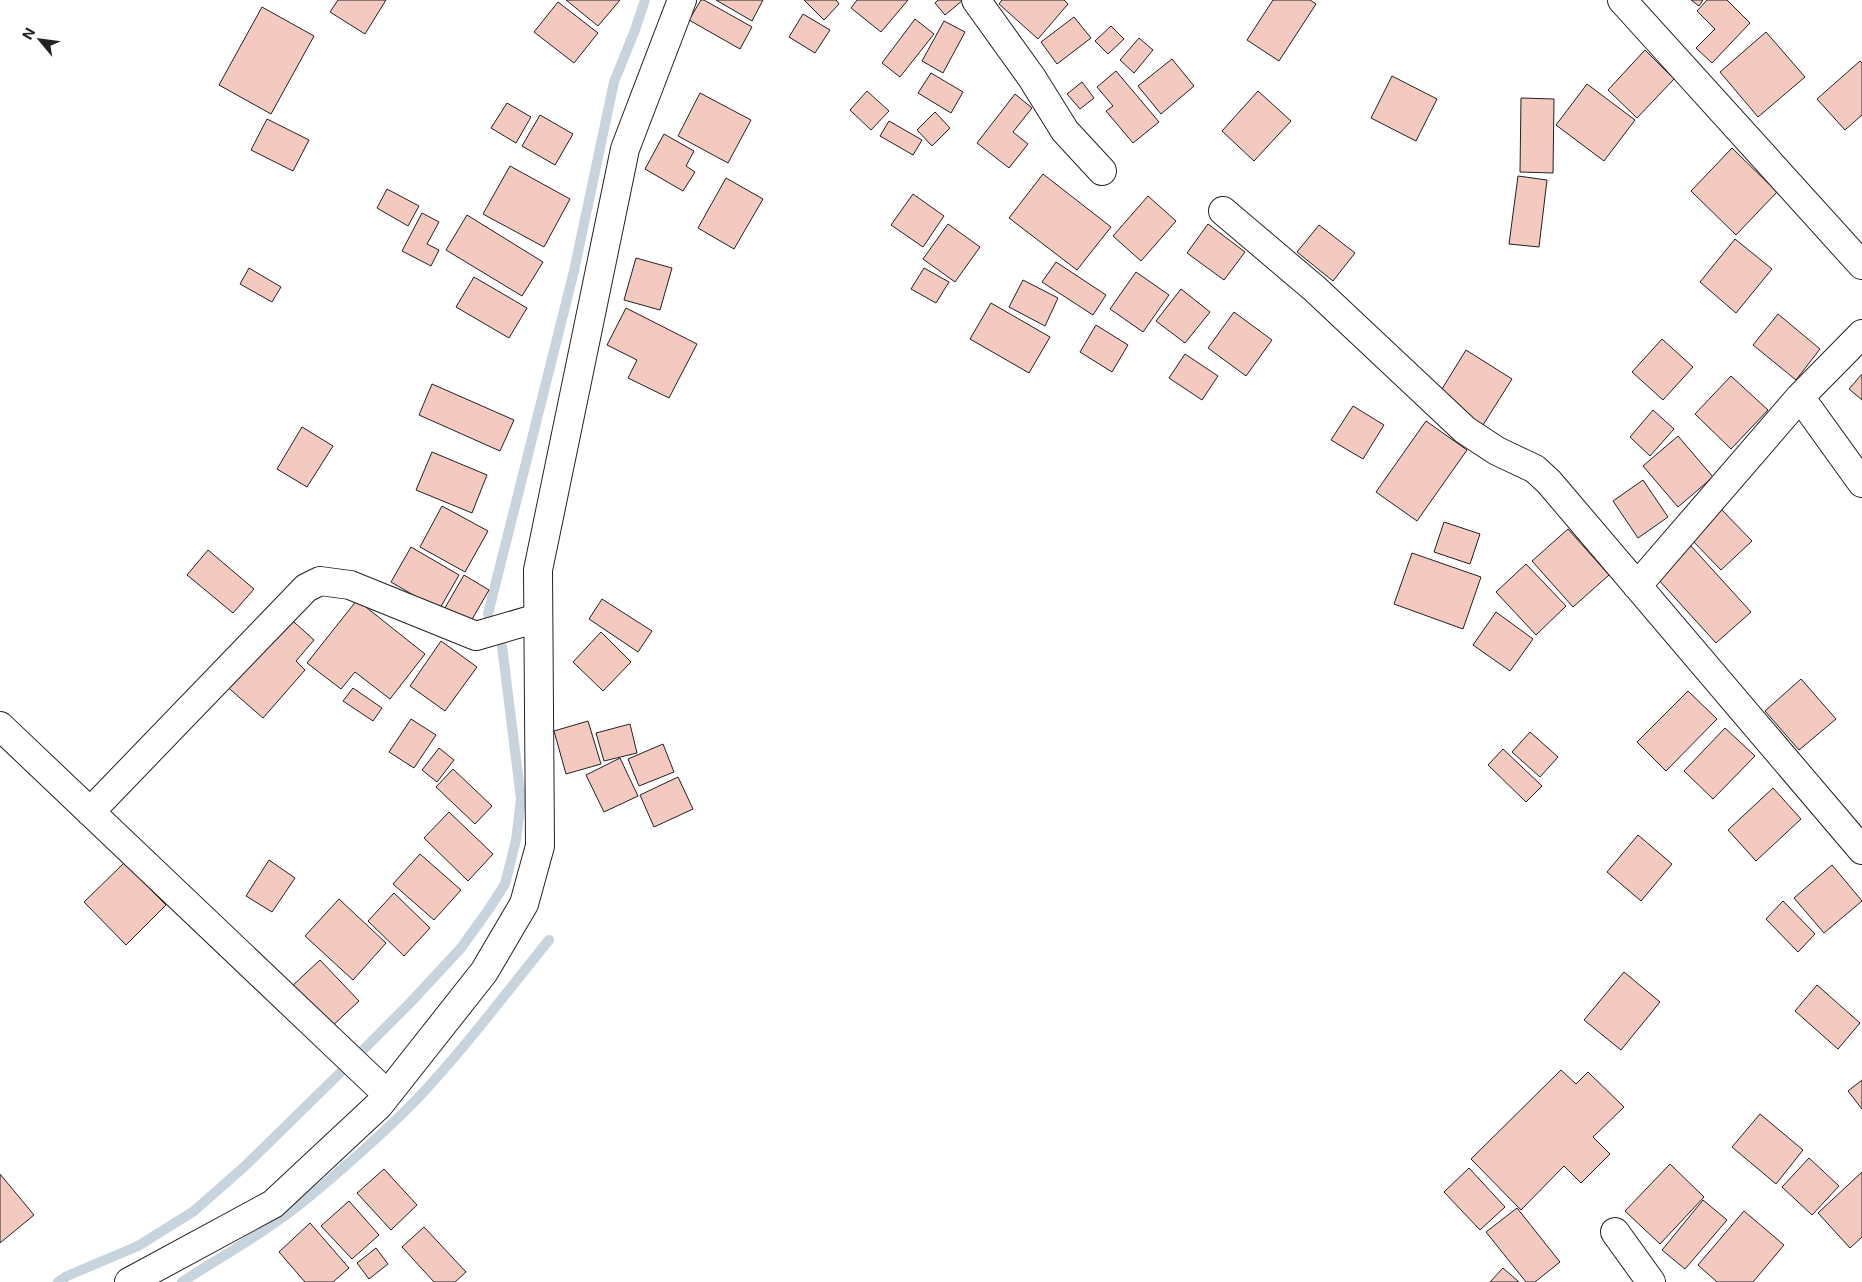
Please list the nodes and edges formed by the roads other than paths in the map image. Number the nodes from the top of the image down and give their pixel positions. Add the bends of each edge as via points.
1 (682, 0) edge
2 (976, 0) edge
3 (1622, 0) edge
4 (1102, 170) dead end
5 (1223, 211) dead end
6 (1862, 265) edge
7 (1862, 334) edge
8 (1800, 398) junction
9 (1862, 483) edge
10 (1637, 586) junction
11 (538, 618) junction
12 (0, 726) edge
13 (90, 812) junction
14 (1862, 850) edge
15 (387, 1094) junction
16 (1614, 1232) dead end
17 (1646, 1280) edge
18 (129, 1282) edge

1 - 11 street via 625,150 538,570
2 - 4 street via 1065,131
3 - 6 street
5 - 10 street via 1315,289 1465,430 1497,451 1535,469
7 - 8 street
8 - 9 street
8 - 10 street
10 - 14 street
11 - 13 street via 476,636 350,584 320,581 306,588
11 - 15 street via 540,846 524,904 484,972
12 - 13 street
13 - 15 street
15 - 18 street via 273,1204
16 - 17 street

